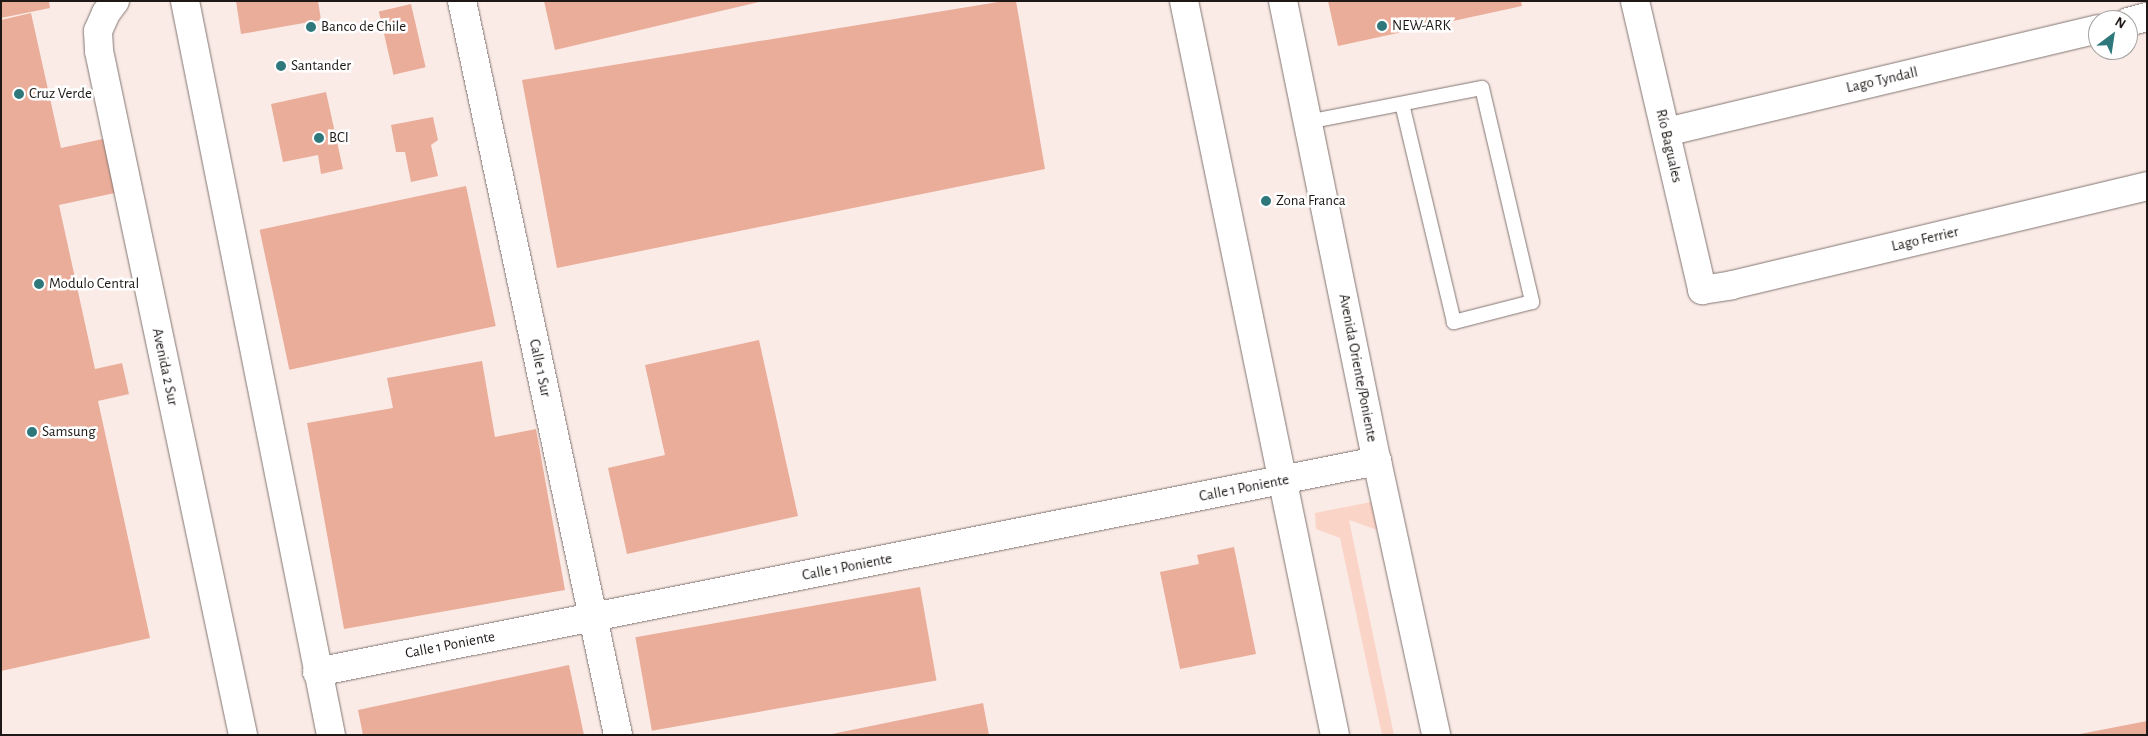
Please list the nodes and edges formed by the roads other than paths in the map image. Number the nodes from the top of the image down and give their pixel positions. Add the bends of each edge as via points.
1 (114, 1) edge
2 (185, 1) edge
3 (462, 1) edge
4 (1184, 1) edge
5 (1283, 1) edge
6 (1635, 1) edge
7 (2088, 31) edge
8 (1402, 104) junction
9 (1308, 122) junction
10 (1666, 132) junction
11 (2147, 186) edge
12 (1702, 290) joint
13 (1377, 461) junction
14 (1281, 480) junction
15 (592, 617) junction
16 (317, 672) junction
17 (243, 735) edge
18 (331, 735) edge
19 (618, 735) edge
20 (1335, 735) edge
21 (1436, 735) edge

1 - 17 street, Avenida 2 Sur via 98,31 99,50
2 - 16 street
3 - 15 street, Calle 1 Sur
4 - 14 street
5 - 9 street, Avenida Oriente/Poniente
6 - 10 street, Río Baguales
7 - 10 street, Lago Tyndall
8 - 8 lane via 1482,88 1532,302 1454,322
8 - 9 lane
9 - 13 street, Avenida Oriente/Poniente
10 - 12 street, Río Baguales
11 - 12 street, Lago Ferrier
13 - 14 street, Calle 1 Poniente
13 - 21 street, Avenida Oriente/Poniente
14 - 15 street, Calle 1 Poniente
14 - 20 street
15 - 16 street, Calle 1 Poniente
15 - 19 street, Calle 1 Sur
16 - 18 street

